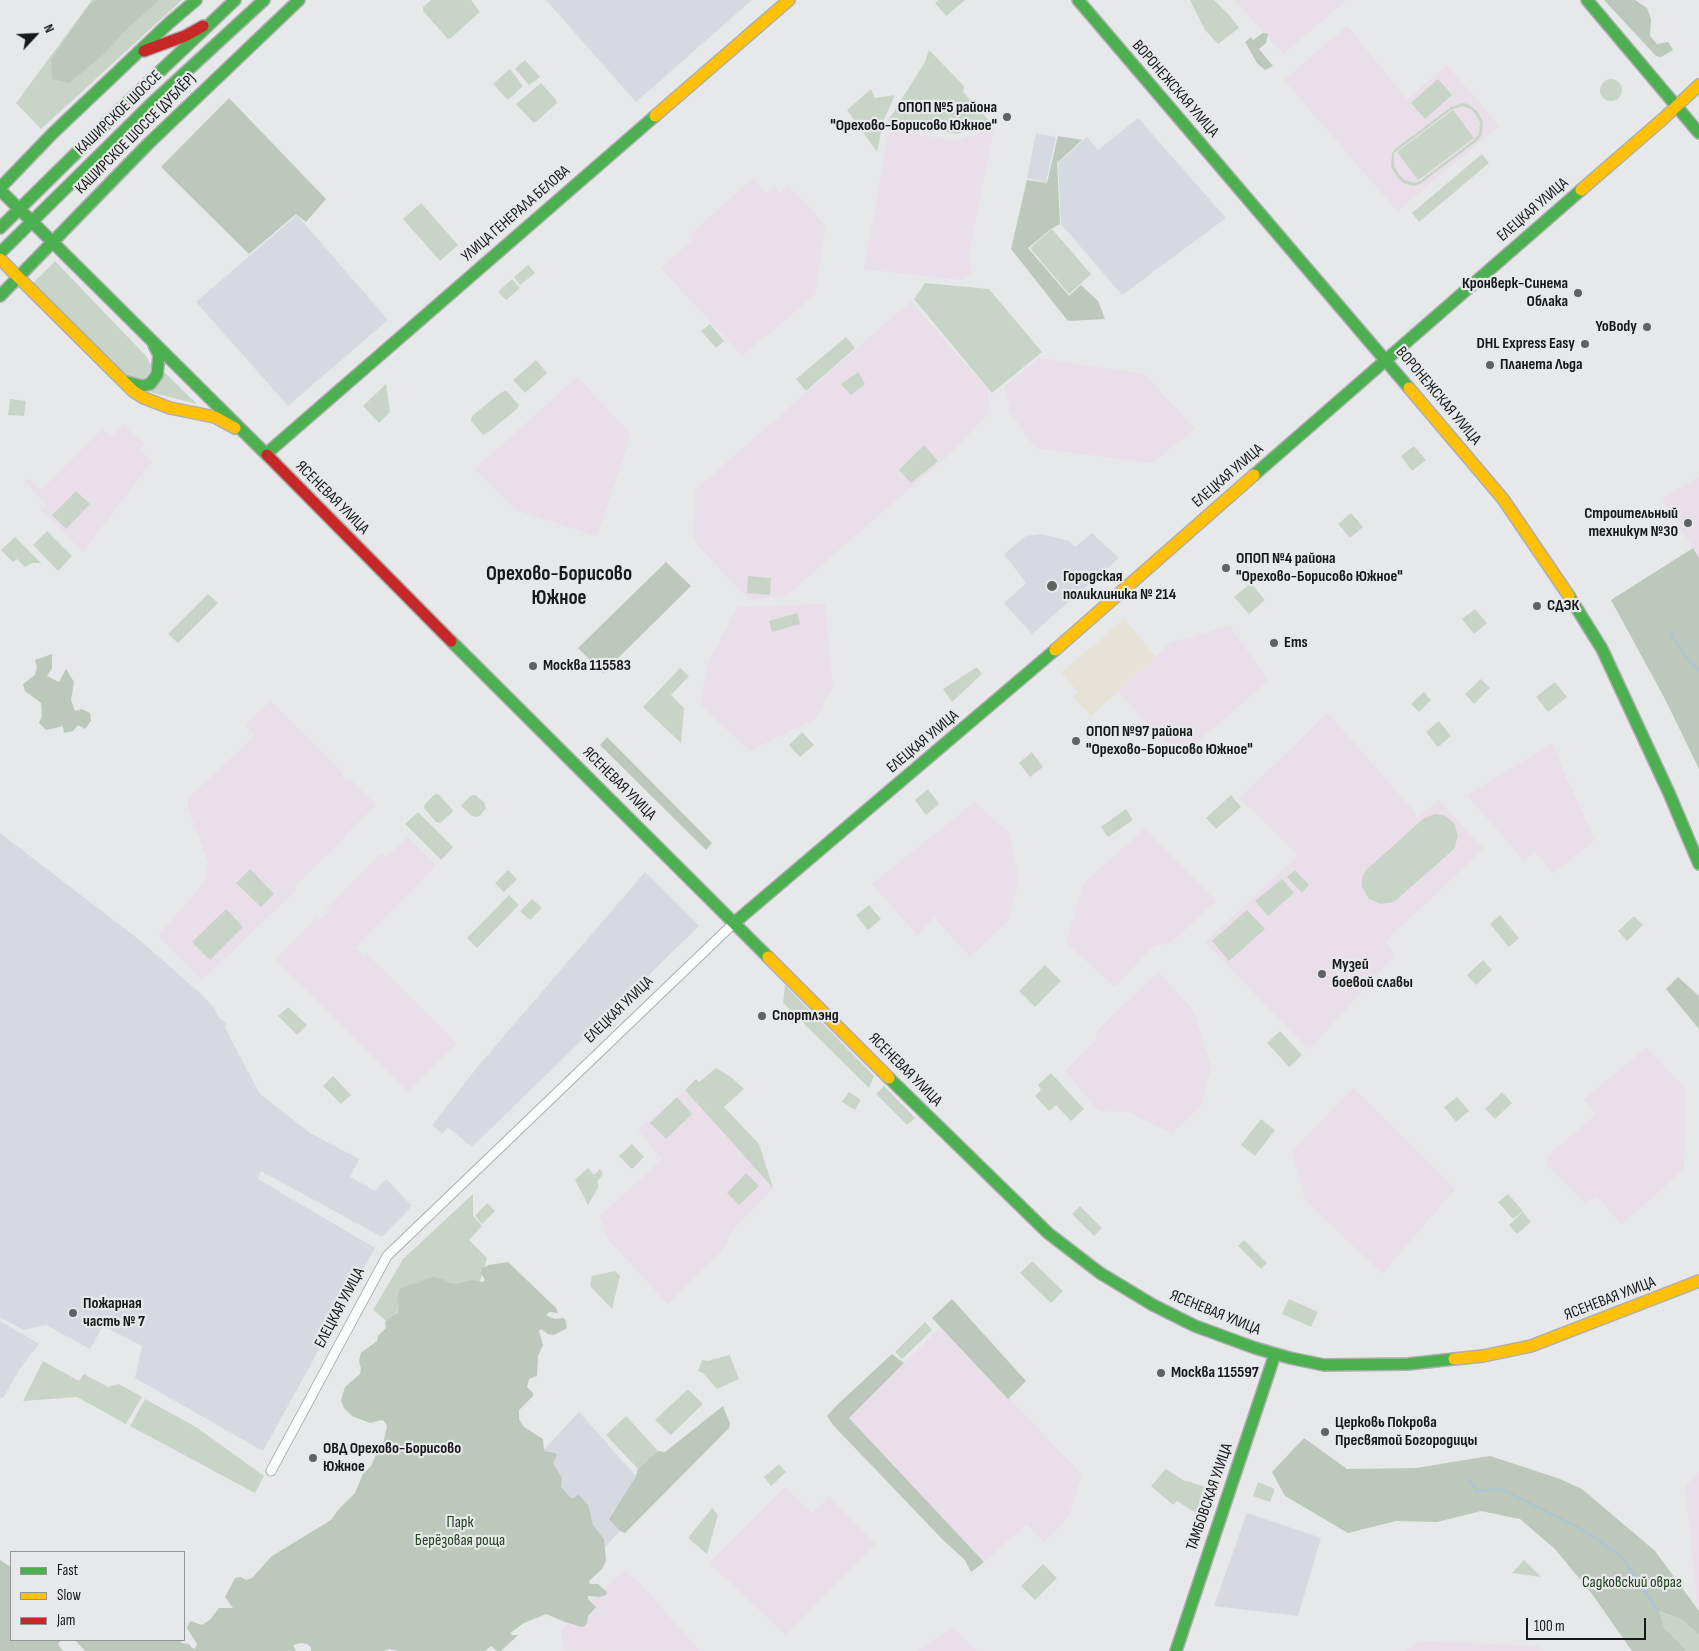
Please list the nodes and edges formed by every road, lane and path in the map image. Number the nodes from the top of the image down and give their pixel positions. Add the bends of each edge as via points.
1 (196, 0) edge
2 (235, 0) edge
3 (264, 0) edge
4 (299, 0) edge
5 (789, 0) edge
6 (1078, 0) edge
7 (1587, 0) edge
8 (214, 20) junction
9 (139, 53) junction
10 (1699, 85) edge
11 (1677, 106) junction
12 (1699, 133) edge
13 (0, 189) edge
14 (19, 209) junction
15 (32, 222) junction
16 (0, 228) edge
17 (52, 243) junction
18 (0, 253) edge
19 (0, 259) edge
20 (18, 277) junction
21 (0, 296) edge
22 (152, 341) junction
23 (1387, 360) junction
24 (120, 379) junction
25 (247, 435) junction
26 (266, 454) junction
27 (1699, 864) edge
28 (734, 923) junction
29 (1699, 1281) edge
30 (1275, 1354) junction
31 (271, 1472) dead end
32 (1176, 1651) edge

1 - 9 main road
2 - 8 main road, КАШИРСКОЕ ШОССЕ
3 - 15 main road, КАШИРСКОЕ ШОССЕ via 152,103
4 - 17 main road, КАШИРСКОЕ ШОССЕ (ДУБЛЁР) via 141,151
5 - 26 main road, УЛИЦА ГЕНЕРАЛА БЕЛОВА
6 - 23 main road, ВОРОНЕЖСКАЯ УЛИЦА
7 - 11 main road
8 - 9 main road via 185,36
8 - 14 main road, КАШИРСКОЕ ШОССЕ
9 - 13 main road via 53,133
10 - 11 main road, ЕЛЕЦКАЯ УЛИЦА
11 - 12 main road
11 - 23 main road, ЕЛЕЦКАЯ УЛИЦА
13 - 14 main road, ЯСЕНЕВАЯ УЛИЦА
14 - 15 main road, ЯСЕНЕВАЯ УЛИЦА
14 - 16 main road, КАШИРСКОЕ ШОССЕ
15 - 17 main road, ЯСЕНЕВАЯ УЛИЦА
15 - 18 main road, КАШИРСКОЕ ШОССЕ
17 - 20 main road, КАШИРСКОЕ ШОССЕ (ДУБЛЁР)
17 - 22 main road, ЯСЕНЕВАЯ УЛИЦА
19 - 20 main road, ЯСЕНЕВАЯ УЛИЦА
20 - 21 main road, КАШИРСКОЕ ШОССЕ (ДУБЛЁР)
20 - 24 main road, ЯСЕНЕВАЯ УЛИЦА
22 - 24 main road via 159,355 157,375 150,384 132,385
22 - 25 main road, ЯСЕНЕВАЯ УЛИЦА
23 - 27 main road, ВОРОНЕЖСКАЯ УЛИЦА via 1503,499 1579,610 1613,671
23 - 28 main road, ЕЛЕЦКАЯ УЛИЦА via 1026,676
24 - 25 main road, ЯСЕНЕВАЯ УЛИЦА via 144,398 170,408 215,417
25 - 26 main road, ЯСЕНЕВАЯ УЛИЦА
26 - 28 main road, ЯСЕНЕВАЯ УЛИЦА
28 - 30 main road, ЯСЕНЕВАЯ УЛИЦА via 1048,1233 1100,1273 1170,1315
28 - 31 street, ЕЛЕЦКАЯ УЛИЦА via 386,1256
29 - 30 main road, ЯСЕНЕВАЯ УЛИЦА via 1531,1346 1483,1356 1408,1364 1324,1365
30 - 32 main road, ТАМБОВСКАЯ УЛИЦА

